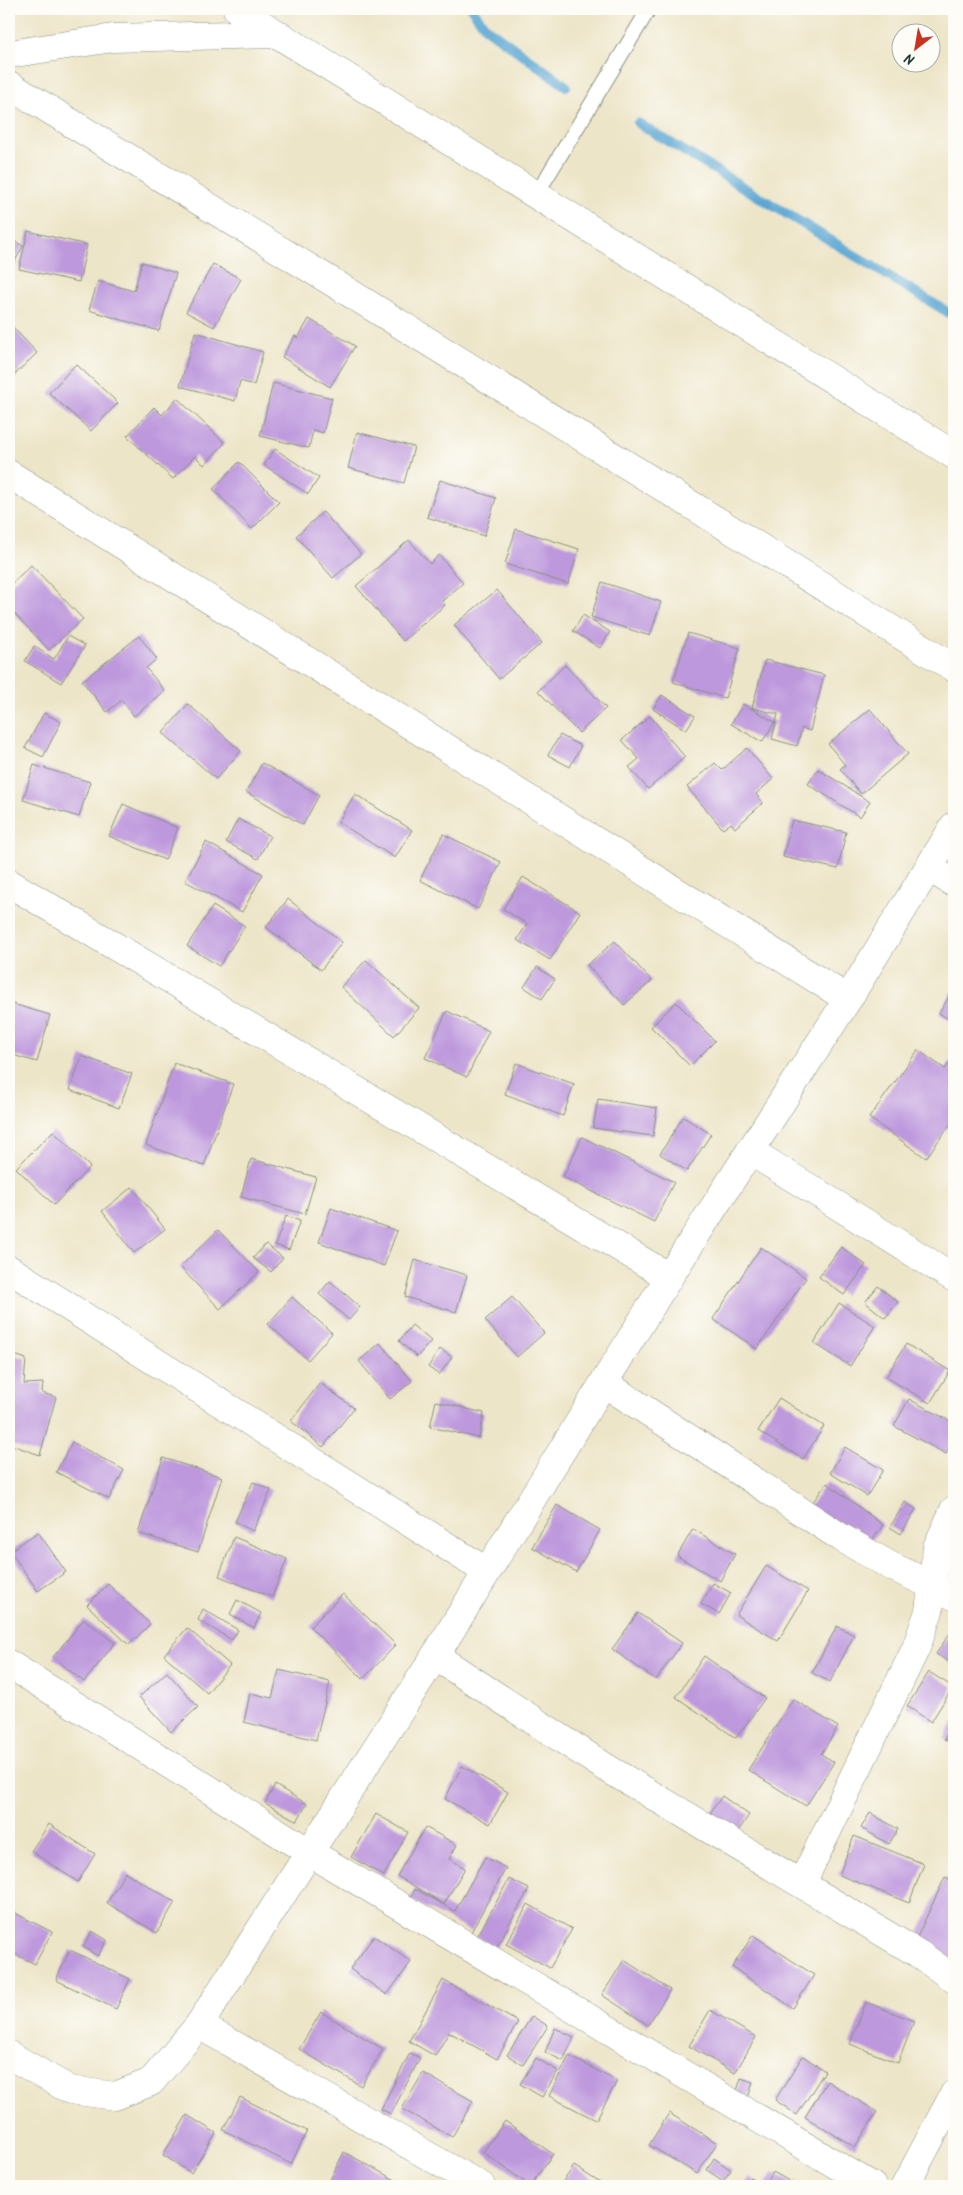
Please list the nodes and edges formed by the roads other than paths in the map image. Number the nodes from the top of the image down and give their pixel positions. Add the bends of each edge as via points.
1 (236, 9) edge
2 (649, 9) edge
3 (277, 34) junction
4 (9, 54) edge
5 (9, 85) edge
6 (536, 194) junction
7 (954, 456) edge
8 (9, 474) edge
9 (954, 668) edge
10 (954, 826) edge
11 (929, 868) junction
12 (9, 883) edge
13 (954, 883) edge
14 (848, 999) junction
15 (750, 1151) junction
16 (9, 1269) edge
17 (669, 1277) junction
18 (954, 1278) edge
19 (604, 1383) junction
20 (954, 1510) edge
21 (486, 1571) junction
22 (944, 1590) edge
23 (435, 1656) junction
24 (9, 1664) edge
25 (309, 1852) junction
26 (802, 1883) junction
27 (954, 1979) edge
28 (199, 2025) junction
29 (9, 2055) edge
30 (954, 2094) edge
31 (482, 2186) edge
32 (872, 2186) edge
33 (905, 2186) edge

1 - 3 street
2 - 6 lane
3 - 4 street via 113,38
3 - 6 street
5 - 9 street
6 - 7 street
8 - 14 street
10 - 11 street
11 - 13 street
11 - 14 street
12 - 17 street
14 - 15 street
15 - 17 street
15 - 18 street
16 - 21 street
17 - 19 street
19 - 21 street
19 - 22 street via 842,1538 889,1565
20 - 22 street via 937,1547
21 - 23 street
22 - 26 street via 929,1611 916,1648
23 - 25 street
23 - 26 street via 605,1767
24 - 25 street
25 - 28 street
25 - 32 street
26 - 27 street
28 - 29 street via 151,2082 115,2096 70,2090
28 - 31 street
30 - 33 street

